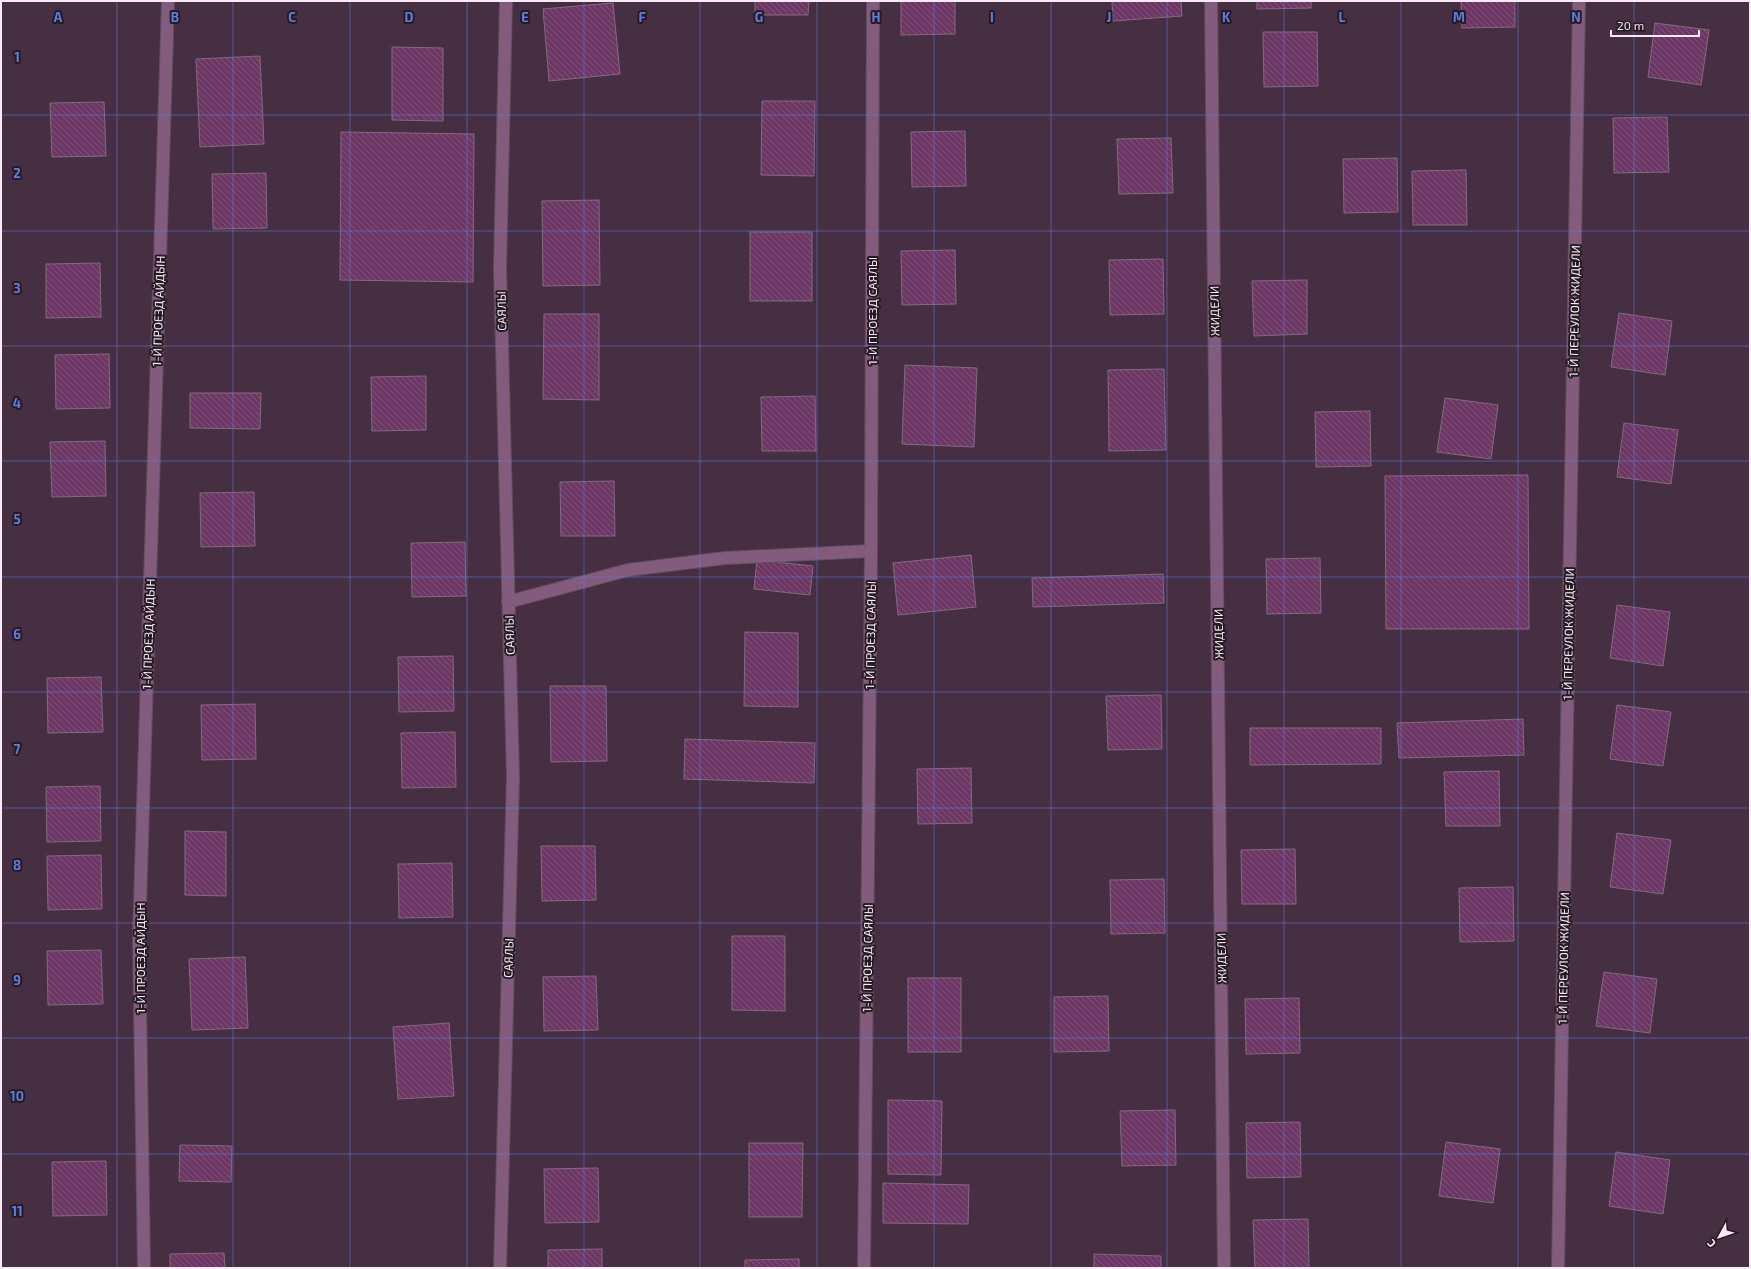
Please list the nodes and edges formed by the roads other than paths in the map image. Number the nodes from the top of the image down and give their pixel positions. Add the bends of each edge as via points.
1 (168, 1) edge
2 (506, 1) edge
3 (873, 1) edge
4 (1211, 1) edge
5 (1579, 1) edge
6 (871, 551) junction
7 (508, 602) junction
8 (144, 1268) edge
9 (500, 1268) edge
10 (864, 1268) edge
11 (1224, 1268) edge
12 (1558, 1268) edge

1 - 8 street, 1-Й ПРОЕЗД АЙДЫН via 139,936
2 - 7 street, САЯЛЫ via 500,268
3 - 6 street, 1-Й ПРОЕЗД САЯЛЫ
4 - 11 street, ЖИДЕЛИ
5 - 12 street, 1-Й ПЕРЕУЛОК ЖИДЕЛИ
6 - 7 street via 726,558 628,570
6 - 10 street, 1-Й ПРОЕЗД САЯЛЫ
7 - 9 street, САЯЛЫ via 513,777

